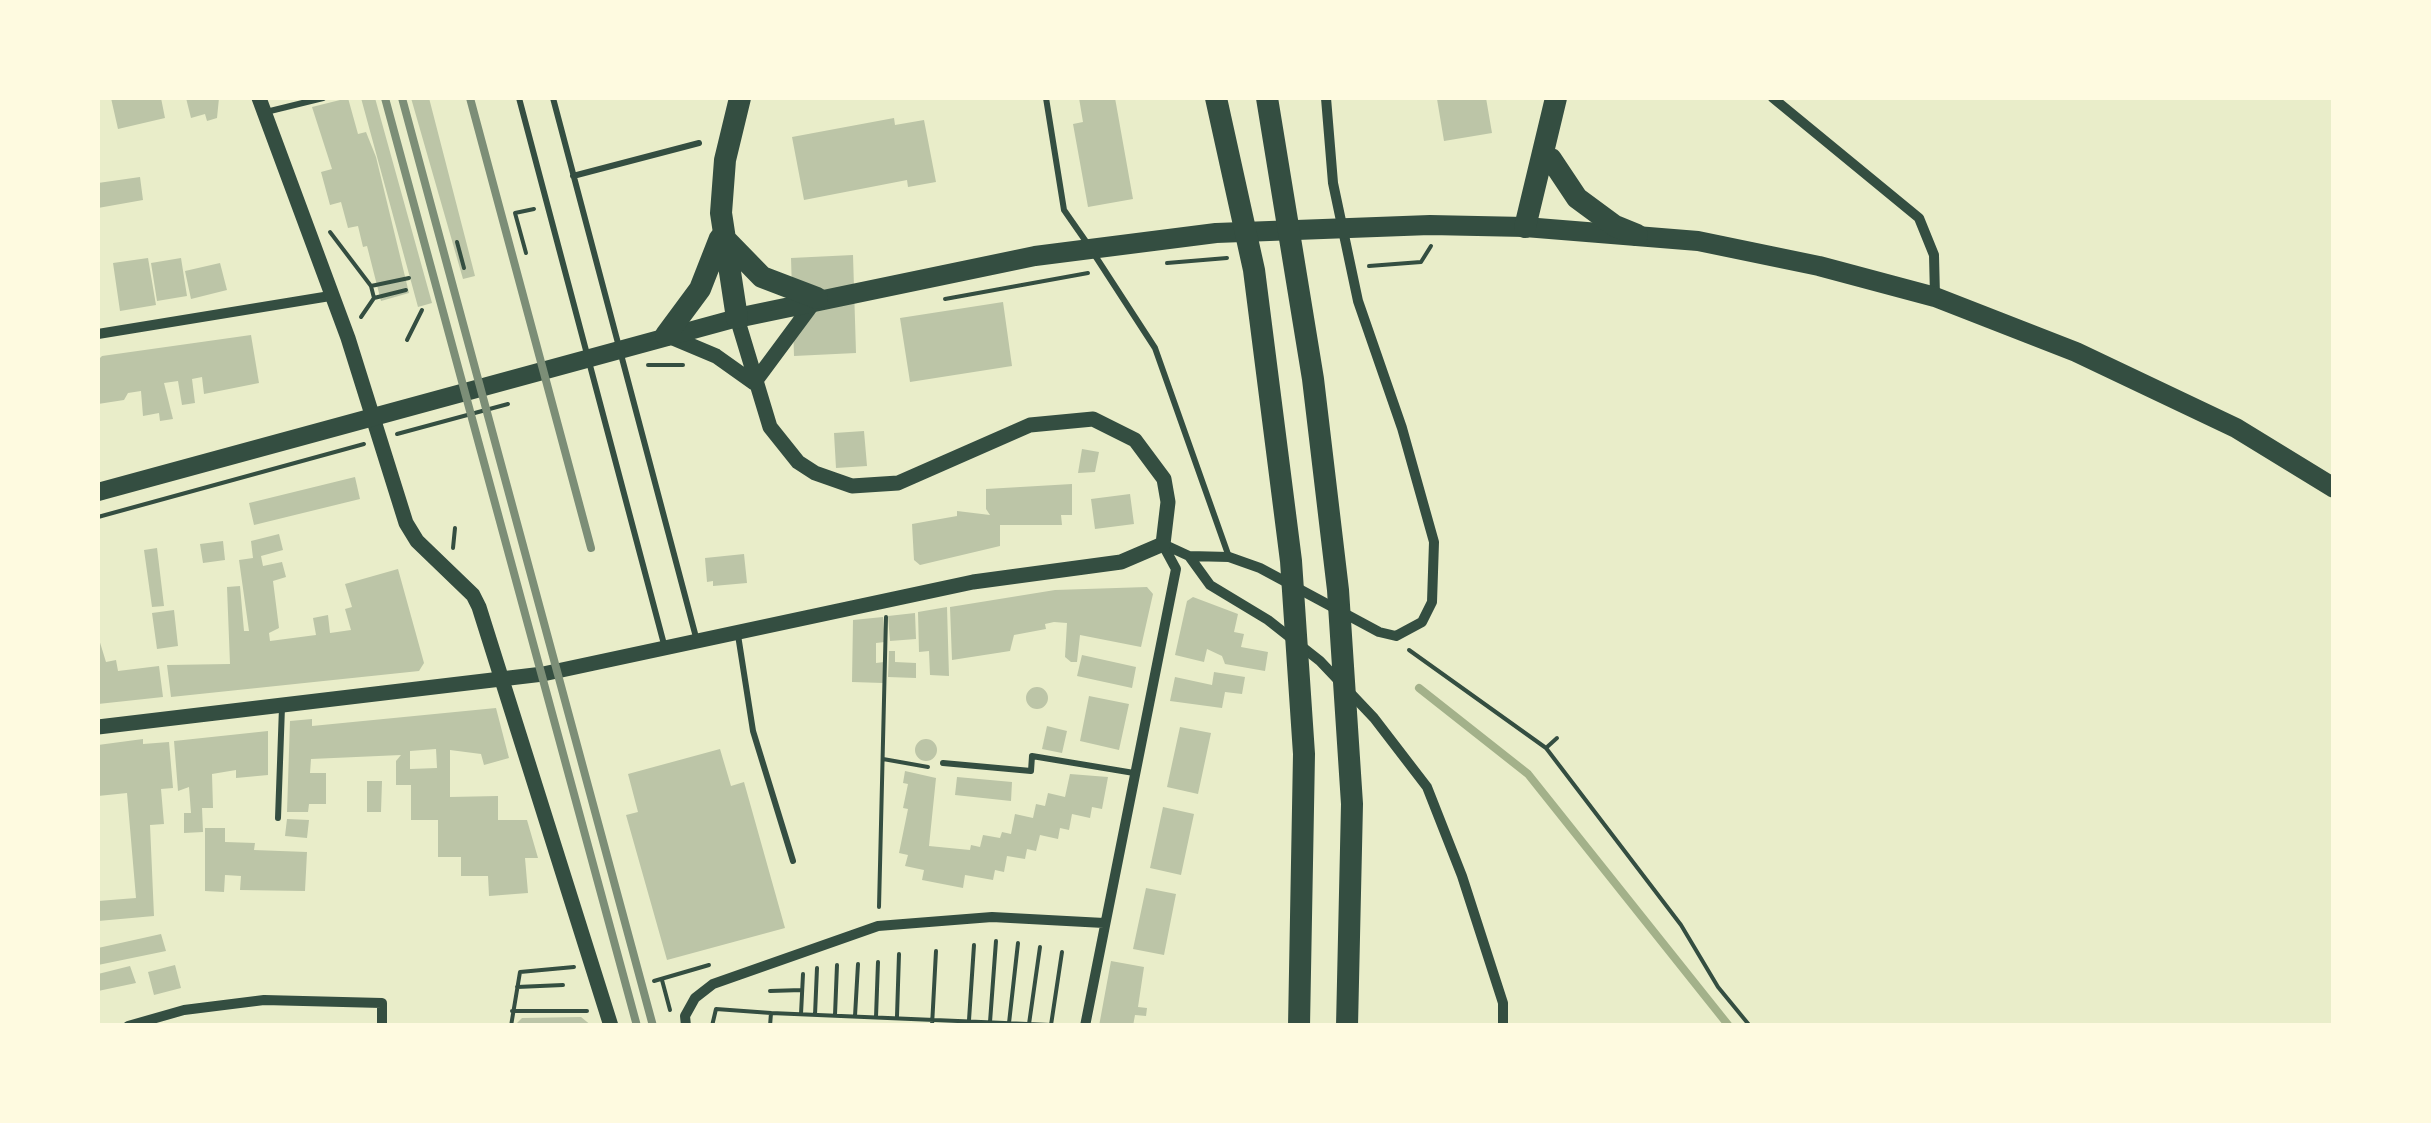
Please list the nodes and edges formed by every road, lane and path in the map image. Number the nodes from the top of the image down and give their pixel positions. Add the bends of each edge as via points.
1 (323, 98) edge
2 (519, 98) edge
3 (552, 98) edge
4 (740, 98) edge
5 (1046, 98) edge
6 (1216, 98) edge
7 (1326, 98) edge
8 (1556, 98) edge
9 (1773, 98) edge
10 (261, 105) edge
11 (1267, 105) edge
12 (1550, 130) junction
13 (698, 143) dead end
14 (1551, 159) junction
15 (574, 176) junction
16 (548, 205) junction
17 (1525, 227) junction
18 (721, 234) junction
19 (1638, 234) junction
20 (457, 242) dead end
21 (1432, 248) dead end
22 (526, 253) dead end
23 (1367, 266) dead end
24 (464, 268) dead end
25 (408, 278) dead end
26 (406, 290) dead end
27 (330, 296) junction
28 (1935, 297) junction
29 (817, 298) junction
30 (422, 310) dead end
31 (737, 318) junction
32 (98, 334) edge
33 (666, 336) junction
34 (407, 340) dead end
35 (754, 382) junction
36 (2334, 488) edge
37 (98, 492) edge
38 (1163, 544) junction
39 (1189, 556) junction
40 (1229, 557) junction
41 (885, 602) junction
42 (738, 634) junction
43 (1396, 636) junction
44 (697, 642) junction
45 (666, 649) junction
46 (508, 680) junction
47 (282, 706) junction
48 (98, 727) edge
49 (1557, 738) dead end
50 (1546, 748) junction
51 (883, 760) junction
52 (943, 763) joint
53 (1134, 773) junction
54 (278, 818) dead end
55 (793, 861) dead end
56 (1104, 924) junction
57 (878, 926) junction
58 (996, 942) dead end
59 (1018, 943) dead end
60 (974, 945) dead end
61 (1040, 947) dead end
62 (936, 950) dead end
63 (1062, 952) dead end
64 (899, 954) dead end
65 (878, 962) dead end
66 (858, 964) dead end
67 (838, 965) dead end
68 (593, 966) junction
69 (816, 968) dead end
70 (803, 974) dead end
71 (662, 980) dead end
72 (563, 985) dead end
73 (518, 987) junction
74 (770, 990) dead end
75 (802, 990) junction
76 (670, 1011) dead end
77 (511, 1012) junction
78 (771, 1013) junction
79 (801, 1014) junction
80 (815, 1015) junction
81 (835, 1015) junction
82 (855, 1016) junction
83 (896, 1016) junction
84 (876, 1017) junction
85 (609, 1018) edge
86 (932, 1018) junction
87 (969, 1020) junction
88 (990, 1022) junction
89 (1009, 1022) junction
90 (1029, 1024) edge
91 (1042, 1025) edge
92 (128, 1026) edge
93 (382, 1026) edge
94 (511, 1026) edge
95 (686, 1026) edge
96 (712, 1026) edge
97 (770, 1026) edge
98 (932, 1026) edge
99 (1085, 1026) edge
100 (1298, 1026) edge
101 (1347, 1026) edge
102 (1503, 1026) edge
103 (1750, 1026) edge

1 - 10 lane
2 - 16 lane
3 - 15 lane
4 - 18 highway via 726,160
5 - 40 lane via 1064,210 1155,348
6 - 100 highway via 1254,270 1291,560 1306,828
7 - 43 street via 1333,183 1358,301 1434,542 1432,602 1422,622
8 - 12 highway
9 - 28 street via 1918,218 1934,256
10 - 27 street
11 - 101 highway via 1313,379 1338,590 1353,904
12 - 14 highway
12 - 17 highway
13 - 15 lane
14 - 17 highway via 1548,192
14 - 19 highway via 1577,198
15 - 44 lane
16 - 22 path via 515,214
16 - 45 lane
17 - 19 main road
17 - 29 main road via 1287,228 1144,241
18 - 29 highway via 762,277
18 - 31 highway
18 - 33 highway via 700,289
19 - 28 main road via 1820,266
20 - 24 path
21 - 23 path via 1420,262
25 - 26 path via 371,286 374,298
27 - 32 street
27 - 46 street via 406,523 473,595
28 - 36 main road via 2076,352 2236,428
29 - 31 main road
29 - 35 street
30 - 34 path
31 - 33 main road
31 - 35 street
33 - 35 street via 716,356
33 - 37 main road
35 - 38 street via 784,447 804,466 852,486 898,482 1030,424 1092,419 1115,428 1150,454 1164,480
38 - 39 street
38 - 41 street via 1121,562 1048,569
38 - 53 street via 1176,569
39 - 40 street
39 - 102 street via 1210,585 1320,661 1427,787 1480,930
40 - 43 street
41 - 42 street
41 - 51 path
42 - 44 street
42 - 55 lane via 753,731
43 - 50 path via 1423,663
44 - 45 street
45 - 46 street
46 - 47 street
46 - 68 street
47 - 48 street
47 - 54 lane
49 - 50 path
50 - 103 path
51 - 52 path via 935,768
51 - 57 path
52 - 53 lane via 1031,771 1032,756
53 - 56 street
56 - 57 street via 992,918
56 - 99 street
57 - 95 street via 713,984 694,998
58 - 88 path
59 - 89 path
60 - 87 path
61 - 90 path
62 - 86 path
63 - 91 path via 1051,1025
64 - 83 path
65 - 84 path
66 - 82 path
67 - 81 path
68 - 73 path via 520,972
68 - 85 street
69 - 80 path
70 - 75 path
71 - 76 path
72 - 73 path
73 - 77 path
74 - 75 path
75 - 79 path
77 - 85 path
77 - 94 path
78 - 79 path
78 - 96 path via 716,1009
78 - 97 path
79 - 80 path
80 - 81 path
81 - 82 path
82 - 84 path
83 - 84 path
83 - 86 path
86 - 87 path
86 - 98 path
87 - 88 path
88 - 89 path
89 - 90 path
90 - 91 path
92 - 93 street via 184,1010 264,1000 382,1003

